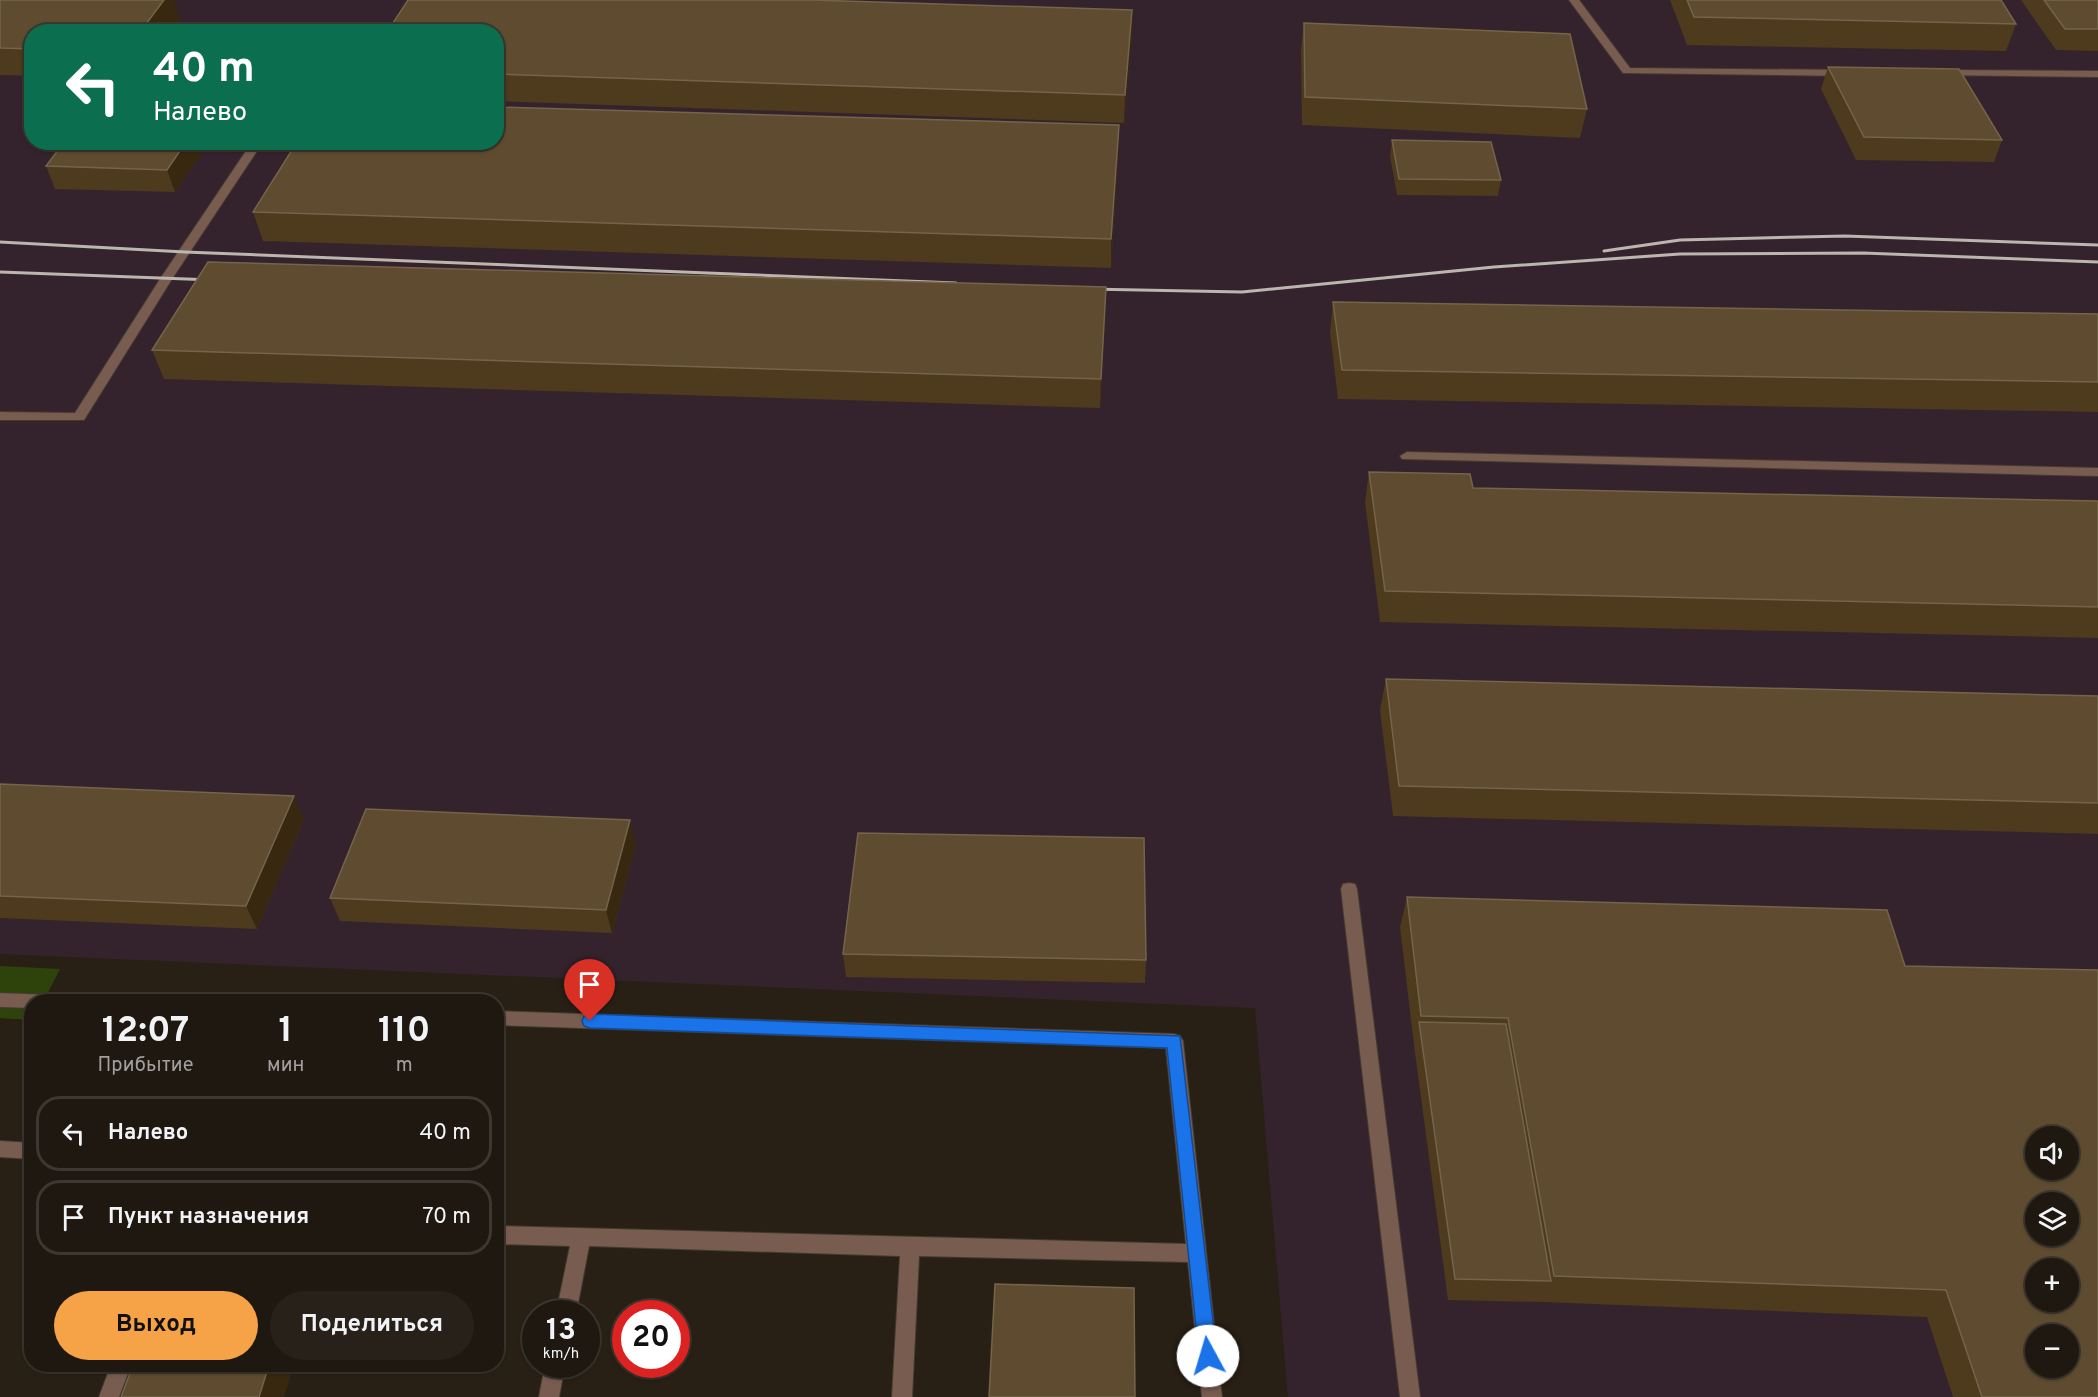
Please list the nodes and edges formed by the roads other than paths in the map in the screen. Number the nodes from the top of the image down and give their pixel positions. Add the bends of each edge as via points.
1 (1574, 0) edge
2 (1862, 73) edge
3 (1933, 73) edge
4 (2098, 74) edge
5 (253, 150) edge
6 (0, 416) edge
7 (1407, 456) dead end
8 (2098, 472) edge
9 (1349, 889) dead end
10 (0, 1000) edge
11 (24, 1001) edge
12 (504, 1018) edge
13 (0, 1149) edge
14 (24, 1150) edge
15 (504, 1235) edge
16 (581, 1238) junction
17 (910, 1247) junction
18 (1197, 1253) junction
19 (569, 1300) edge
20 (119, 1372) edge
21 (553, 1378) edge
22 (109, 1397) edge
23 (549, 1397) edge
24 (902, 1397) edge
25 (1212, 1397) edge
26 (1410, 1397) edge

1 - 2 lane via 1627,71
3 - 4 lane
5 - 6 lane via 165,279 79,417
7 - 8 lane
9 - 26 lane
10 - 11 lane
12 - 18 lane via 1174,1041
13 - 14 lane
15 - 16 lane
16 - 17 lane
16 - 19 lane
17 - 18 lane
17 - 24 lane
18 - 25 lane
20 - 22 lane
21 - 23 lane

